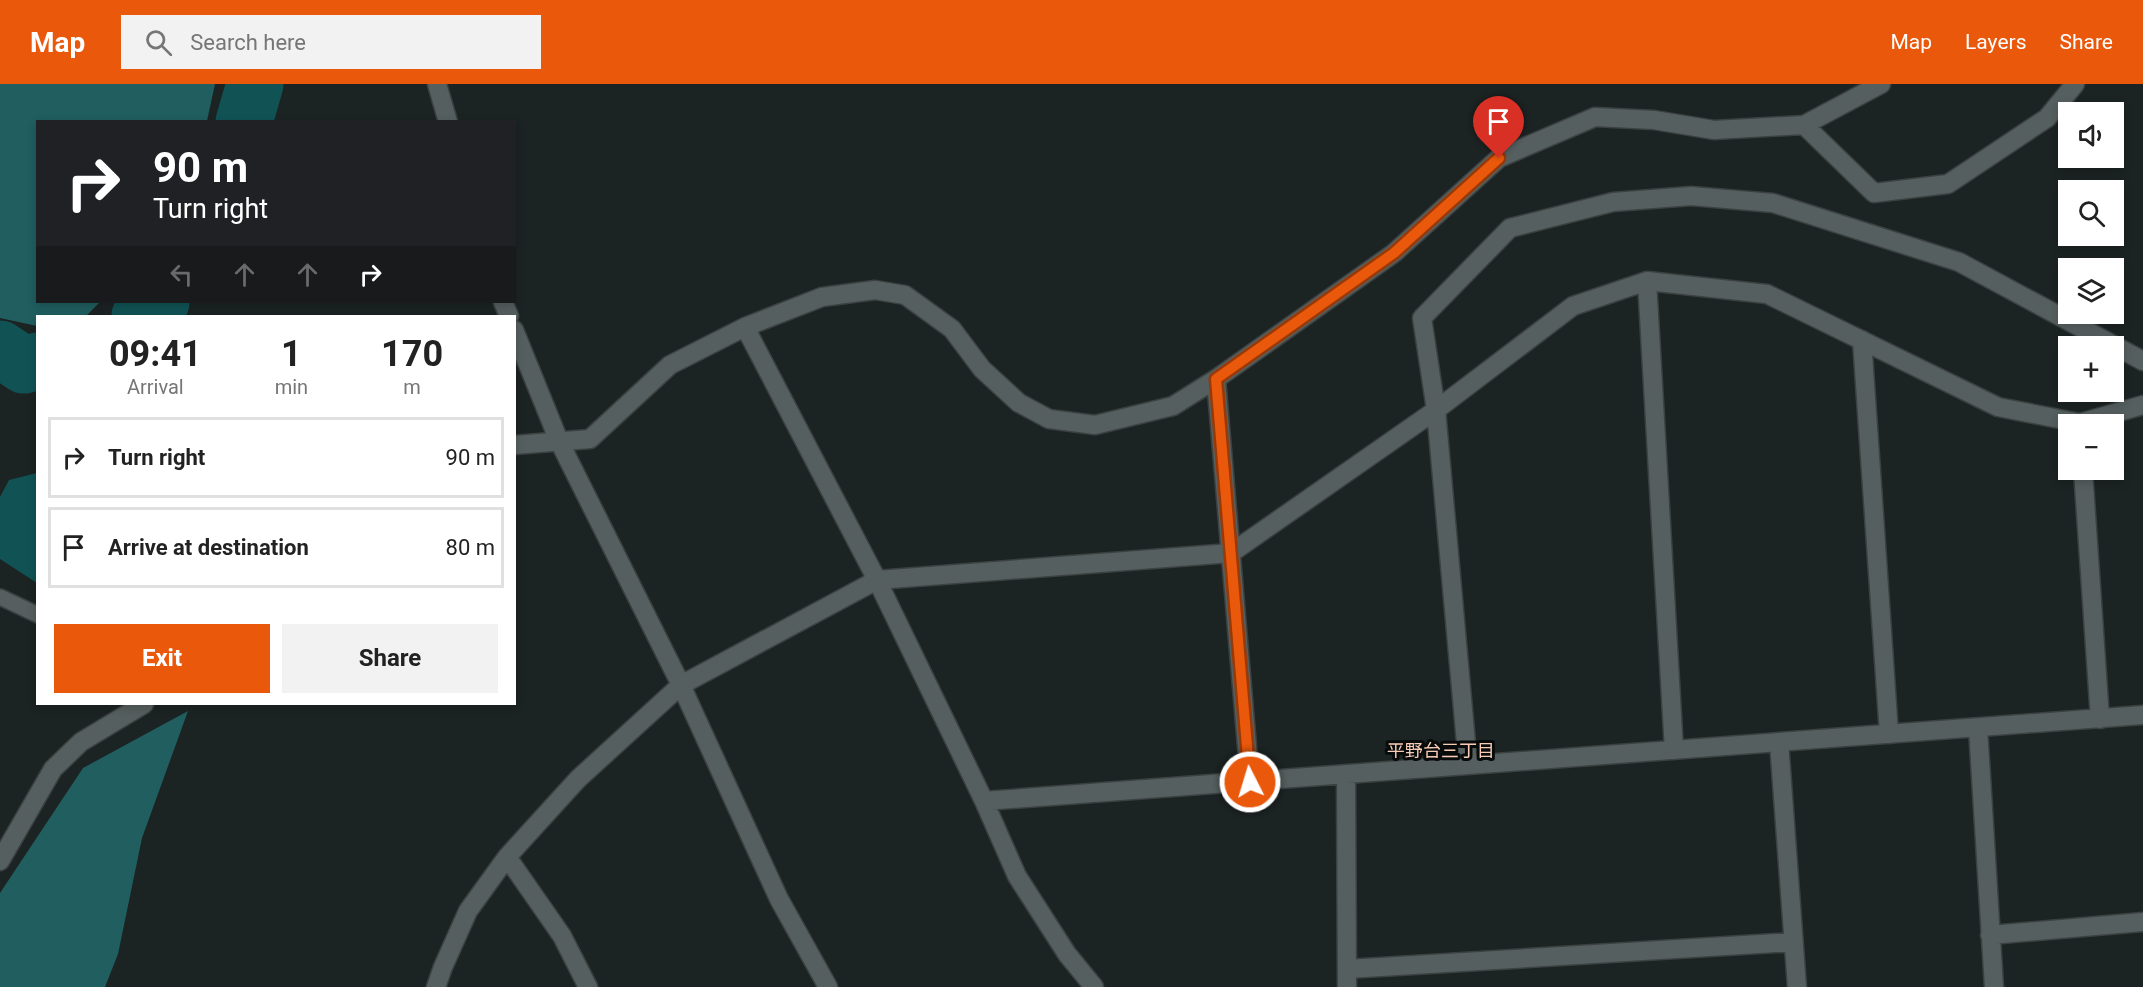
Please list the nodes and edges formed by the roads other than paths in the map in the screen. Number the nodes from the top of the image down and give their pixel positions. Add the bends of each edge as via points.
1 (437, 84) edge
2 (1881, 84) edge
3 (2075, 84) edge
4 (447, 120) edge
5 (1804, 125) junction
6 (1647, 281) junction
7 (745, 327) junction
8 (516, 335) edge
9 (1862, 340) junction
10 (2143, 361) edge
11 (1216, 379) junction
12 (2143, 405) edge
13 (1436, 410) junction
14 (2113, 414) edge
15 (2058, 419) edge
16 (559, 441) junction
17 (516, 445) edge
18 (2084, 480) edge
19 (1231, 553) junction
20 (877, 580) junction
21 (0, 597) edge
22 (36, 614) edge
23 (681, 685) junction
24 (142, 705) edge
25 (2143, 715) edge
26 (2100, 719) junction
27 (1978, 728) junction
28 (1889, 734) junction
29 (1779, 742) junction
30 (1674, 750) junction
31 (1468, 765) junction
32 (1346, 774) junction
33 (1250, 782) junction
34 (984, 801) junction
35 (507, 857) junction
36 (0, 861) edge
37 (2143, 922) edge
38 (1990, 935) junction
39 (1793, 942) junction
40 (1347, 978) edge
41 (436, 987) edge
42 (588, 987) edge
43 (828, 987) edge
44 (1094, 987) edge
45 (1797, 987) edge
46 (1994, 987) edge

1 - 4 street
2 - 5 street
3 - 5 street via 2047,118 1948,184 1874,193
5 - 11 street via 1714,130 1654,120 1595,117 1499,158 1394,253
6 - 9 street via 1767,294
6 - 13 street via 1573,306
6 - 30 street
7 - 11 street via 822,297 875,290 905,295 952,329 982,369 1019,403 1049,419 1095,425 1173,406
7 - 16 street via 670,365 590,439
7 - 20 street
8 - 16 street
9 - 15 street via 1998,407
9 - 28 street
10 - 13 street via 1959,262 1773,203 1691,196 1613,202 1510,228 1422,318
11 - 19 street
12 - 14 street
13 - 19 street
13 - 31 street
16 - 17 street
16 - 23 street
18 - 26 street
19 - 20 street
19 - 33 street
20 - 23 street
20 - 34 street
21 - 22 lane
23 - 35 street via 578,779
23 - 43 street via 779,898
24 - 36 street via 81,742 54,769
25 - 26 street
26 - 27 street
27 - 28 street
27 - 38 street
28 - 29 street
29 - 30 street
29 - 39 street
30 - 31 street
31 - 32 street
32 - 33 street
32 - 40 street
33 - 34 street
34 - 44 street via 1017,876 1067,954
35 - 41 street via 468,911
35 - 42 street via 562,936
37 - 38 street
38 - 46 street
39 - 40 street
39 - 45 street

